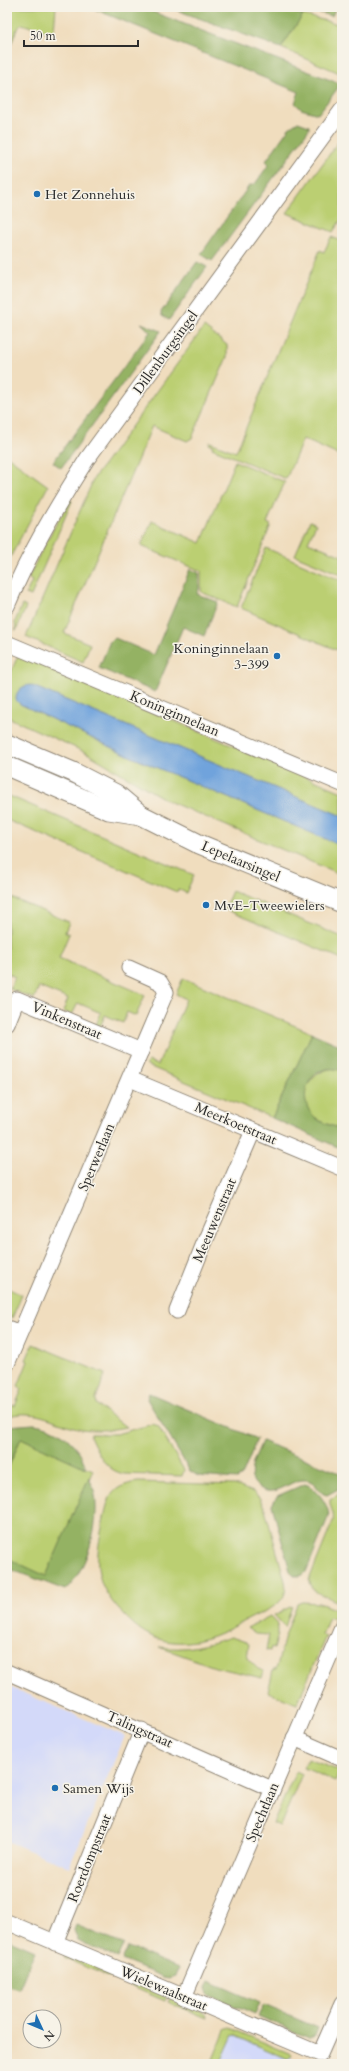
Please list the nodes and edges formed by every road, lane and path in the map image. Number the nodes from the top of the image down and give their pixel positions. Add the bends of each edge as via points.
1 (342, 110) edge
2 (7, 606) edge
3 (7, 643) edge
4 (7, 744) edge
5 (7, 766) edge
6 (342, 784) edge
7 (141, 815) junction
8 (342, 903) edge
9 (129, 968) dead end
10 (12, 997) edge
11 (7, 1024) edge
12 (141, 1051) junction
13 (130, 1079) junction
14 (253, 1130) junction
15 (342, 1168) edge
16 (177, 1311) dead end
17 (14, 1330) edge
18 (7, 1364) edge
19 (342, 1627) edge
20 (7, 1672) edge
21 (142, 1730) junction
22 (294, 1738) junction
23 (342, 1758) edge
24 (272, 1789) junction
25 (7, 1922) edge
26 (55, 1943) junction
27 (184, 1997) junction
28 (342, 2004) edge

1 - 2 street, Dillenburgsingel via 87,458 30,554
3 - 6 street, Koninginnelaan
4 - 7 street, Lepelaarsingel via 73,772 116,794
5 - 7 street, Lepelaarsingel via 109,810
7 - 8 street, Lepelaarsingel via 198,843
9 - 12 street, Sperwerlaan via 160,982 166,992
10 - 11 street, Vinkenstraat
10 - 12 street, Vinkenstraat
12 - 13 street, Sperwerlaan
13 - 14 street, Meerkoetstraat
13 - 17 street, Sperwerlaan
14 - 15 street, Meerkoetstraat
14 - 16 street, Meeuwenstraat
17 - 18 street, Sperwerlaan
19 - 22 street, Spechtlaan
20 - 21 street, Talingstraat
21 - 24 street, Talingstraat
21 - 26 street, Roerdompstraat
22 - 23 street
22 - 24 street, Spechtlaan
24 - 27 street, Spechtlaan
25 - 26 street, Wielewaalstraat
26 - 27 street, Wielewaalstraat
27 - 28 street, Wielewaalstraat via 320,2054

